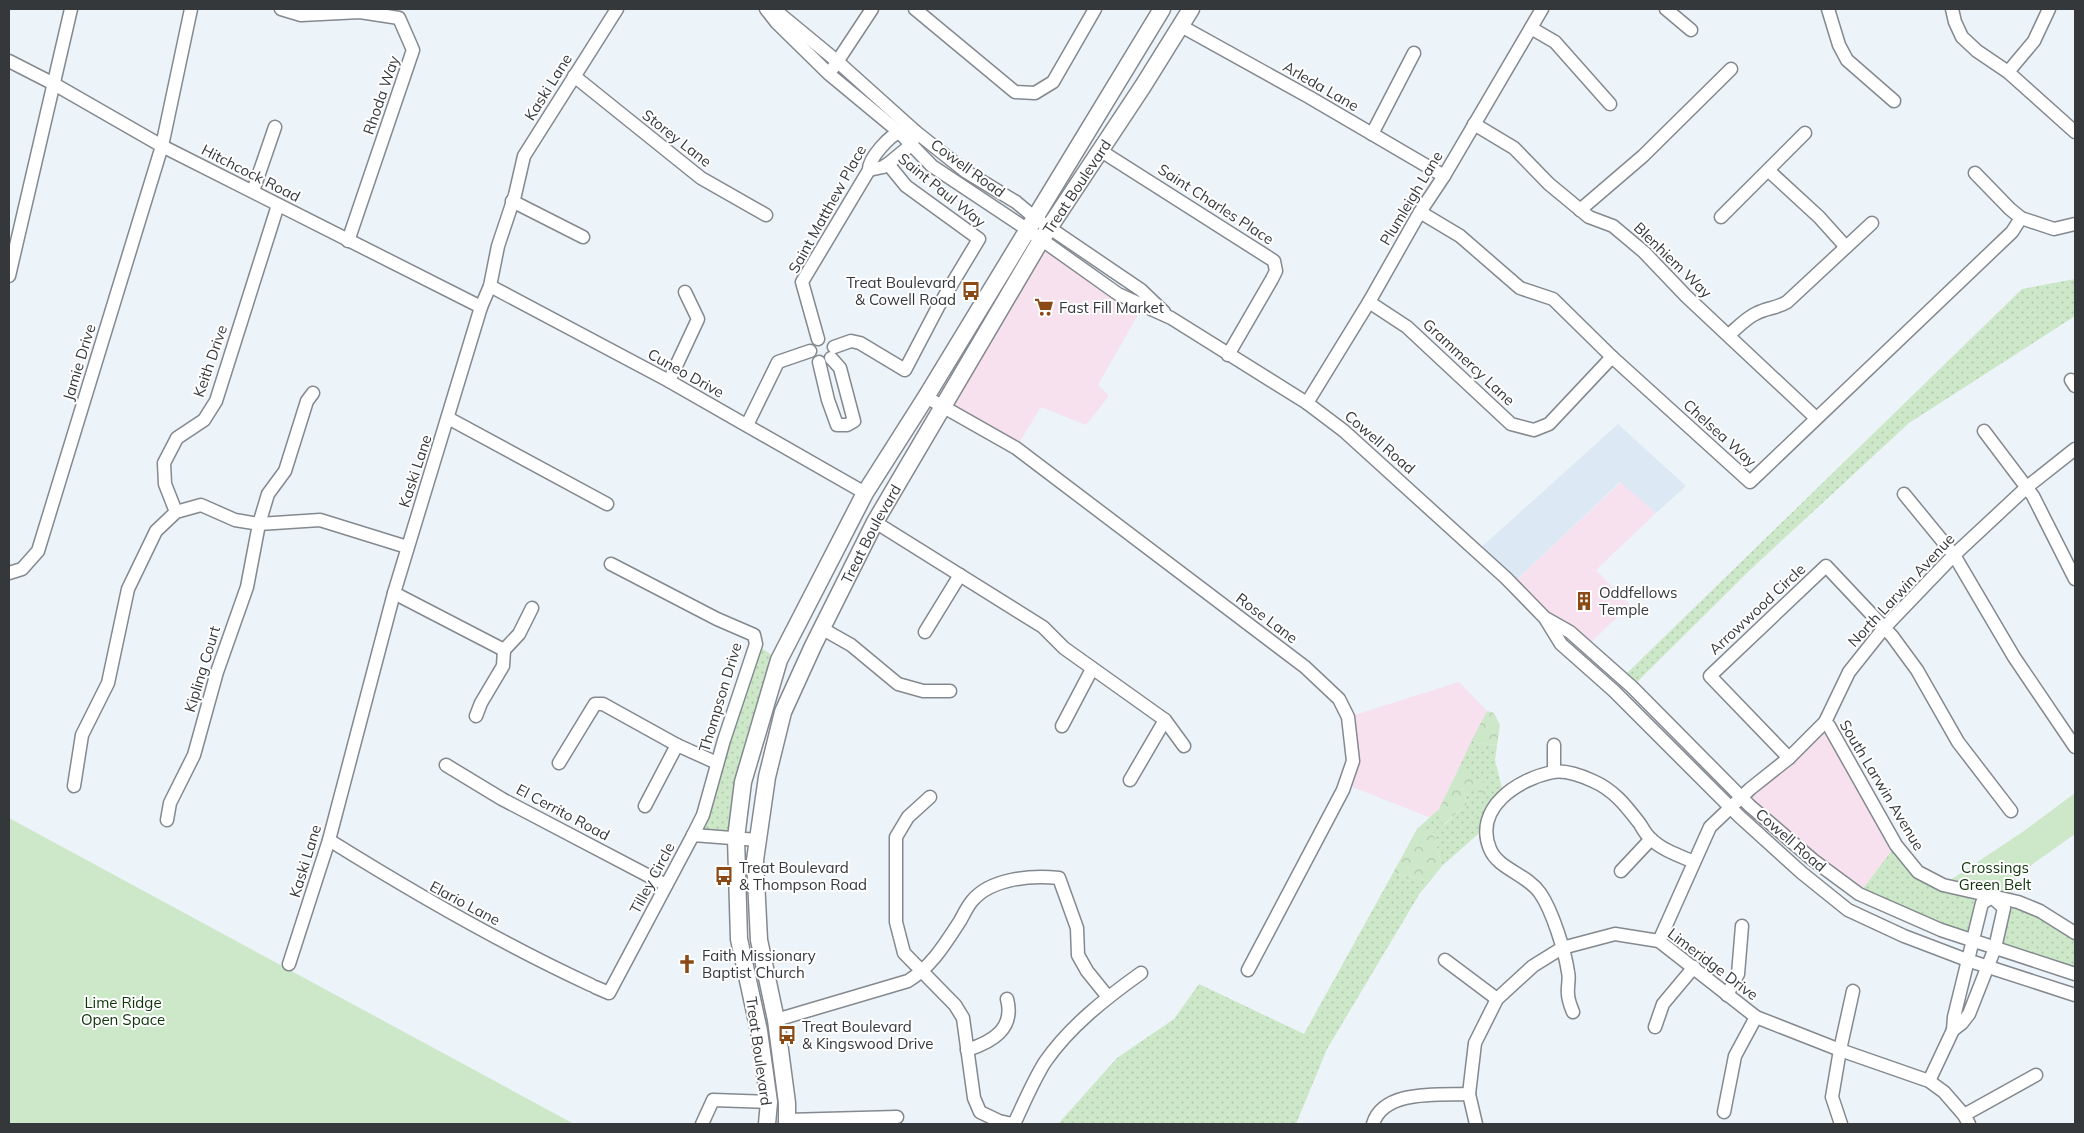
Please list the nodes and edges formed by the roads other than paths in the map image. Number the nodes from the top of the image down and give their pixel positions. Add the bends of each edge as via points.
1 (71, 9) edge
2 (191, 9) edge
3 (280, 9) edge
4 (617, 9) edge
5 (872, 9) edge
6 (914, 9) edge
7 (1095, 9) edge
8 (1162, 9) edge
9 (1191, 9) edge
10 (1542, 9) edge
11 (1666, 9) edge
12 (1828, 9) edge
13 (1952, 9) edge
14 (2050, 9) edge
15 (768, 10) edge
16 (1182, 26) junction
17 (1531, 28) junction
18 (1691, 30) dead end
19 (1414, 53) dead end
20 (9, 62) edge
21 (838, 62) junction
22 (1731, 69) dead end
23 (2008, 72) junction
24 (829, 74) junction
25 (574, 76) junction
26 (54, 84) junction
27 (1894, 101) dead end
28 (1610, 104) dead end
29 (1474, 124) junction
30 (275, 127) dead end
31 (899, 132) junction
32 (916, 132) junction
33 (2075, 132) edge
34 (1805, 133) dead end
35 (1372, 134) junction
36 (911, 145) junction
37 (162, 146) junction
38 (1101, 150) junction
39 (888, 164) junction
40 (869, 170) junction
41 (1769, 171) junction
42 (1975, 173) dead end
43 (1444, 176) junction
44 (253, 191) junction
45 (512, 202) junction
46 (278, 205) junction
47 (1580, 210) junction
48 (1420, 212) junction
49 (766, 215) dead end
50 (1721, 217) dead end
51 (2021, 218) junction
52 (1031, 224) junction
53 (1872, 224) dead end
54 (2075, 224) edge
55 (1045, 234) junction
56 (582, 237) dead end
57 (348, 241) junction
58 (1846, 247) junction
59 (9, 276) edge
60 (490, 286) junction
61 (685, 292) dead end
62 (1369, 302) junction
63 (481, 307) junction
64 (1729, 335) junction
65 (818, 339) junction
66 (810, 351) junction
67 (1228, 355) junction
68 (828, 356) junction
69 (1612, 357) junction
70 (669, 381) junction
71 (313, 393) dead end
72 (926, 396) junction
73 (1307, 403) junction
74 (943, 405) junction
75 (448, 418) junction
76 (1816, 418) junction
77 (747, 425) junction
78 (1984, 431) dead end
79 (2075, 449) edge
80 (2027, 487) junction
81 (865, 493) junction
82 (1904, 494) dead end
83 (607, 504) dead end
84 (176, 512) junction
85 (875, 522) junction
86 (259, 524) junction
87 (407, 547) junction
88 (1954, 555) junction
89 (611, 564) dead end
90 (9, 573) edge
91 (960, 574) junction
92 (2075, 579) edge
93 (394, 593) junction
94 (532, 608) dead end
95 (1545, 618) junction
96 (821, 628) junction
97 (1884, 628) junction
98 (925, 632) dead end
99 (504, 650) junction
100 (1092, 669) junction
101 (950, 691) dead end
102 (476, 716) dead end
103 (1165, 720) junction
104 (1824, 722) junction
105 (1062, 726) dead end
106 (678, 745) junction
107 (1554, 745) dead end
108 (1184, 746) dead end
109 (2075, 747) edge
110 (1789, 758) junction
111 (559, 763) dead end
112 (717, 763) junction
113 (446, 765) dead end
114 (1554, 772) junction
115 (1130, 780) dead end
116 (74, 786) dead end
117 (930, 797) dead end
118 (1741, 797) junction
119 (645, 806) dead end
120 (1730, 807) junction
121 (2011, 811) dead end
122 (167, 820) dead end
123 (693, 835) junction
124 (736, 838) junction
125 (1651, 839) junction
126 (329, 840) junction
127 (758, 840) junction
128 (1694, 862) junction
129 (1620, 871) dead end
130 (666, 885) junction
131 (1992, 897) junction
132 (1742, 926) dead end
133 (2075, 933) edge
134 (1659, 941) junction
135 (1972, 941) junction
136 (1562, 948) junction
137 (1995, 948) junction
138 (743, 956) junction
139 (1445, 960) dead end
140 (1967, 960) junction
141 (289, 964) dead end
142 (1987, 966) junction
143 (1694, 967) junction
144 (1248, 970) dead end
145 (922, 972) junction
146 (1141, 973) dead end
147 (2075, 974) edge
148 (1854, 991) dead end
149 (609, 993) joint
150 (1727, 995) junction
151 (2075, 995) edge
152 (1108, 997) junction
153 (1008, 999) dead end
154 (1497, 999) junction
155 (1573, 1012) dead end
156 (1756, 1017) junction
157 (776, 1020) junction
158 (1655, 1027) dead end
159 (1953, 1030) junction
160 (967, 1050) junction
161 (1840, 1050) junction
162 (2036, 1074) dead end
163 (1929, 1081) junction
164 (1469, 1094) junction
165 (769, 1099) junction
166 (1724, 1112) dead end
167 (896, 1117) dead end
168 (1966, 1120) edge
169 (787, 1122) edge
170 (702, 1124) edge
171 (767, 1124) edge
172 (1013, 1124) edge
173 (1373, 1124) edge
174 (1476, 1124) edge
175 (1841, 1124) edge

1 - 26 street
2 - 37 street
3 - 57 street, Rhoda Way via 301,14 360,12 399,18 413,50
4 - 25 street, Kaski Lane
5 - 21 street
6 - 7 street via 1016,92 1036,93 1053,82
8 - 52 main road, Treat Boulevard
9 - 16 main road, Treat Boulevard
10 - 17 street, Plumleigh Lane
11 - 18 street
12 - 27 street via 1839,45 1848,60
13 - 23 street via 1962,36
14 - 23 street via 2034,41
15 - 21 street, Cowell Road via 782,15
15 - 24 street, Cowell Road
16 - 35 street, Arleda Lane
16 - 38 main road, Treat Boulevard
17 - 28 street via 1555,42
17 - 29 street, Plumleigh Lane
19 - 35 street
20 - 26 street, Hitchcock Road
21 - 24 street
21 - 32 street, Cowell Road
22 - 47 street via 1643,156
23 - 33 street
24 - 31 street, Cowell Road
25 - 45 street, Kaski Lane via 524,156
25 - 49 street, Storey Lane via 701,178
26 - 37 street, Hitchcock Road
26 - 59 street
29 - 43 street, Plumleigh Lane
29 - 47 street, Blenhiem Way via 1514,148
30 - 44 street
31 - 32 street
31 - 36 street, Cowell Road
31 - 40 street, Saint Matthew Place via 873,155 868,164
32 - 36 street
32 - 52 street, Cowell Road via 965,171 1016,202
34 - 41 street
35 - 43 street, Arleda Lane
36 - 39 street
36 - 52 street, Cowell Road via 932,166
37 - 44 street, Hitchcock Road
37 - 90 street, Jamie Drive via 38,551 22,569
38 - 55 main road, Treat Boulevard
38 - 67 street, Saint Charles Place via 1274,261 1276,271
39 - 40 street, Saint Paul Way
39 - 68 street, Saint Paul Way via 906,186 979,239 938,307 906,370 851,341
40 - 65 street, Saint Matthew Place via 802,282
41 - 50 street
41 - 58 street
42 - 51 street
43 - 48 street, Plumleigh Lane
44 - 46 street, Hitchcock Road
45 - 56 street
45 - 60 street, Kaski Lane
46 - 57 street, Hitchcock Road
46 - 84 street, Keith Drive via 216,401 204,420 176,438 164,463 165,484
47 - 64 street, Blenhiem Way via 1613,226 1644,252
48 - 62 street, Plumleigh Lane
48 - 69 street, Chelsea Way via 1460,236 1520,288 1552,299
51 - 54 street via 2054,229
51 - 76 street, Chelsea Way via 2012,232
52 - 55 street, Cowell Road
52 - 72 main road, Treat Boulevard
53 - 58 street
55 - 67 street, Cowell Road via 1141,290 1171,318
55 - 74 main road, Treat Boulevard
57 - 63 street, Hitchcock Road
58 - 64 street via 1787,302 1775,309 1759,312
60 - 63 street, Kaski Lane
60 - 70 street, Cuneo Drive
61 - 70 street via 698,319
62 - 69 street, Grammercy Lane via 1407,327 1511,424 1534,430 1549,424
62 - 73 street, Plumleigh Lane
63 - 75 street, Kaski Lane
64 - 76 street, Blenhiem Way
65 - 66 street via 812,343
65 - 68 street via 826,338
66 - 68 street via 813,358
66 - 77 street via 778,362
67 - 73 street, Cowell Road
69 - 76 street, Chelsea Way via 1750,482
70 - 77 street, Cuneo Drive
71 - 86 street, Kipling Court via 307,401 285,471 268,494
72 - 74 street, Rose Lane
72 - 81 main road, Treat Boulevard
73 - 95 street, Cowell Road via 1380,462
74 - 85 main road, Treat Boulevard
74 - 144 street, Rose Lane via 1016,448 1305,667 1339,699 1348,717 1353,761 1343,790
75 - 83 street
75 - 87 street, Kaski Lane
77 - 81 street, Cuneo Drive
78 - 80 street
79 - 80 street, North Larwin Avenue
80 - 88 street, North Larwin Avenue
80 - 92 street
81 - 124 main road, Treat Boulevard via 779,660 743,782
82 - 88 street
84 - 86 street via 201,505 235,520
84 - 116 street via 156,531 128,589 108,683 82,735
85 - 91 street
85 - 96 main road, Treat Boulevard
86 - 87 street via 320,520
86 - 122 street, Kipling Court via 247,587 217,672 194,755 170,803
87 - 93 street, Kaski Lane
88 - 97 street, North Larwin Avenue
88 - 109 street via 2014,657
89 - 112 street, Thompson Drive via 754,635 756,644
91 - 98 street
91 - 100 street via 1044,627 1064,648
93 - 99 street
93 - 126 street, Kaski Lane
94 - 99 street via 519,634
95 - 118 street, Cowell Road via 1570,632 1632,687
95 - 120 street, Cowell Road via 1561,644 1614,691
96 - 101 street via 851,645 898,684 924,691
96 - 127 main road, Treat Boulevard via 784,712 767,777
97 - 104 street, North Larwin Avenue via 1848,672
97 - 110 street, Arrowwood Circle via 1826,566 1710,676
97 - 121 street via 1918,670 1958,742
99 - 102 street via 503,666
100 - 103 street
100 - 105 street
103 - 108 street
103 - 115 street
104 - 110 street, North Larwin Avenue
104 - 131 street, South Larwin Avenue via 1896,845 1918,872 1943,884
106 - 111 street via 603,704 595,704
106 - 112 street
106 - 119 street
107 - 114 street
110 - 118 street, North Larwin Avenue
112 - 123 street, Thompson Drive via 703,815
113 - 130 street, El Cerrito Road via 502,799
114 - 125 street via 1574,774 1605,787 1620,799
114 - 136 street via 1509,791 1492,808 1486,827 1490,849 1500,864 1520,874 1540,893
117 - 145 street via 908,817 896,836 896,922 904,953
118 - 120 street, North Larwin Avenue
118 - 135 street, Cowell Road via 1813,860 1859,894
120 - 128 street, North Larwin Avenue via 1710,827
120 - 140 street, Cowell Road via 1848,910
123 - 124 street, Tilley Circle
123 - 130 street, Tilley Circle
124 - 127 street, Tilley Circle
124 - 138 main road, Treat Boulevard via 739,939
125 - 128 street
125 - 129 street
126 - 141 street, Kaski Lane
126 - 149 street, Elario Lane via 420,897 545,964
127 - 157 main road, Treat Boulevard via 755,860 759,940
128 - 134 street, North Larwin Avenue
130 - 149 street, Tilley Circle
131 - 133 street, South Larwin Avenue via 2040,911
131 - 135 street via 1982,903
131 - 137 street via 2004,908
132 - 150 street via 1738,974
134 - 136 street, Limeridge Drive via 1615,934
134 - 143 street, Limeridge Drive
135 - 137 street, Cowell Road
135 - 140 street
136 - 154 street, Limeridge Drive via 1533,966
136 - 155 street via 1569,973 1567,996
137 - 142 street
137 - 147 street, Cowell Road
138 - 157 main road via 754,972 762,1007 770,1018
138 - 165 main road, Treat Boulevard
139 - 154 street
140 - 142 street, Cowell Road
140 - 159 street
142 - 151 street, Cowell Road
142 - 159 street via 1969,1014
143 - 150 street, Limeridge Drive
143 - 158 street via 1663,1004
145 - 152 street via 940,953 973,900 990,887 1041,876 1059,878 1077,928 1078,955
145 - 157 street via 897,985
145 - 160 street via 955,1005 963,1018
146 - 152 street
148 - 161 street
150 - 156 street, Limeridge Drive
152 - 172 street via 1073,1028 1046,1062
153 - 160 street via 1008,1021 996,1036 984,1045
154 - 164 street, Limeridge Drive via 1474,1043
156 - 161 street, Limeridge Drive
156 - 166 street via 1735,1056
157 - 165 main road via 770,1025 775,1070
157 - 169 main road, Treat Boulevard
159 - 163 street
160 - 172 street via 974,1098 980,1112
161 - 163 street, Limeridge Drive
161 - 175 street via 1832,1097
162 - 168 street
163 - 168 street, Limeridge Drive via 1944,1092
164 - 173 street via 1415,1095 1392,1102 1375,1116
164 - 174 street, Limeridge Drive
165 - 170 street via 714,1100
165 - 171 main road, Treat Boulevard
167 - 169 street

